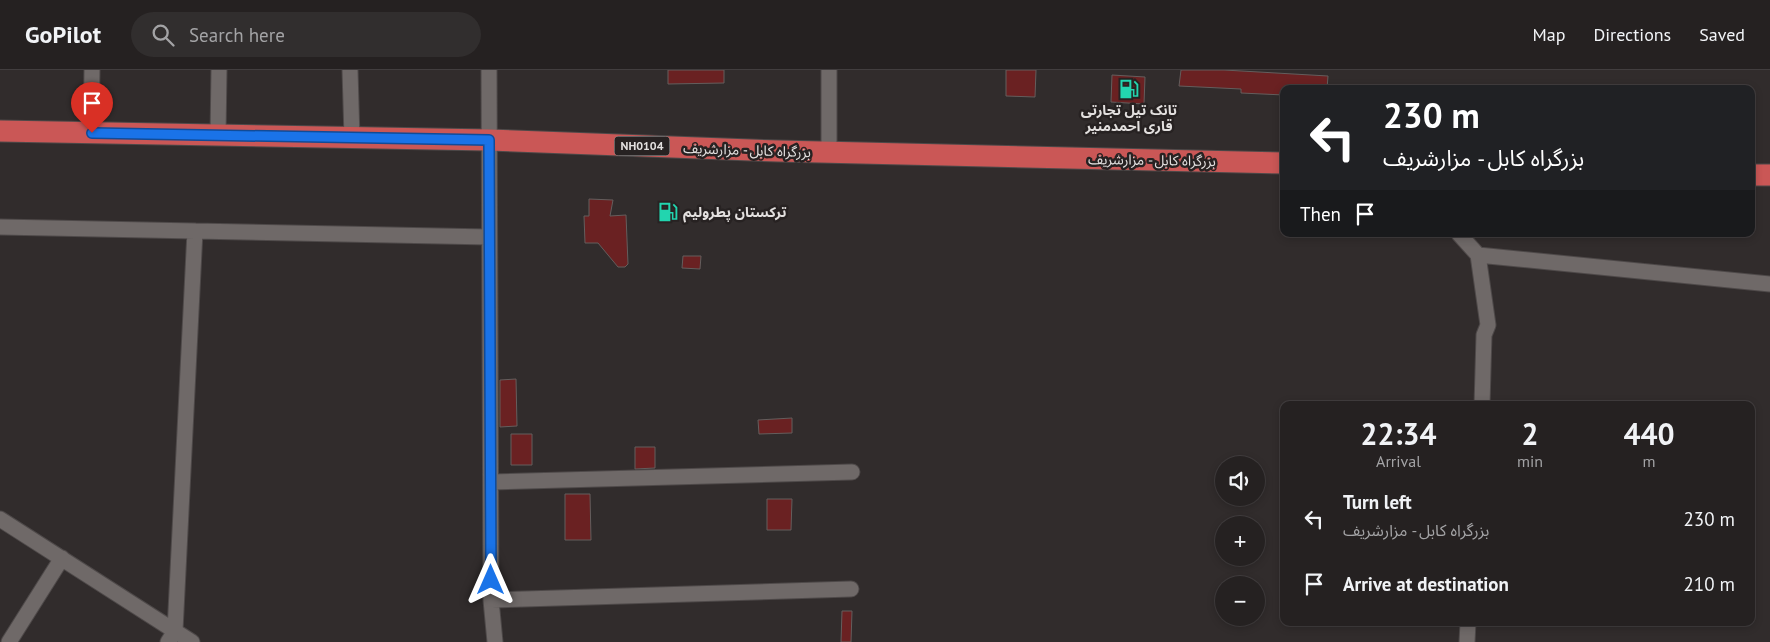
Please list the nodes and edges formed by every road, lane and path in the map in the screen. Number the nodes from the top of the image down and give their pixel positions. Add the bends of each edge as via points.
1 (92, 70) edge
2 (219, 70) edge
3 (350, 70) edge
4 (489, 70) edge
5 (829, 70) edge
6 (0, 131) edge
7 (92, 133) junction
8 (218, 135) junction
9 (352, 138) junction
10 (489, 140) junction
11 (829, 152) junction
12 (1280, 164) edge
13 (1755, 175) edge
14 (1770, 175) edge
15 (0, 227) edge
16 (195, 231) junction
17 (490, 237) junction
18 (1462, 237) edge
19 (1478, 255) junction
20 (1770, 284) edge
21 (1482, 401) edge
22 (852, 472) dead end
23 (491, 482) junction
24 (0, 519) edge
25 (62, 558) junction
26 (851, 589) dead end
27 (491, 600) junction
28 (1468, 626) edge
29 (172, 636) edge
30 (9, 642) edge
31 (192, 642) edge
32 (496, 642) edge
33 (1467, 642) edge

1 - 7 street
2 - 8 street
3 - 9 street
4 - 10 street
5 - 11 street
6 - 7 highway, بزرگراه کابل - مزارشریف / NH0104
7 - 8 highway, بزرگراه کابل - مزارشریف / NH0104
8 - 9 highway, بزرگراه کابل - مزارشریف / NH0104
9 - 10 highway, بزرگراه کابل - مزارشریف / NH0104
10 - 11 highway, بزرگراه کابل - مزارشریف / NH0104
10 - 17 street
11 - 12 highway, بزرگراه کابل - مزارشریف / NH0104
13 - 14 highway
15 - 16 street
16 - 17 street
16 - 29 street
17 - 23 street
18 - 19 street
19 - 20 street
19 - 21 street via 1488,325 1484,335
22 - 23 street
23 - 27 street
24 - 25 street
25 - 29 street
25 - 30 street
26 - 27 street
27 - 32 street
28 - 33 street
29 - 31 street

